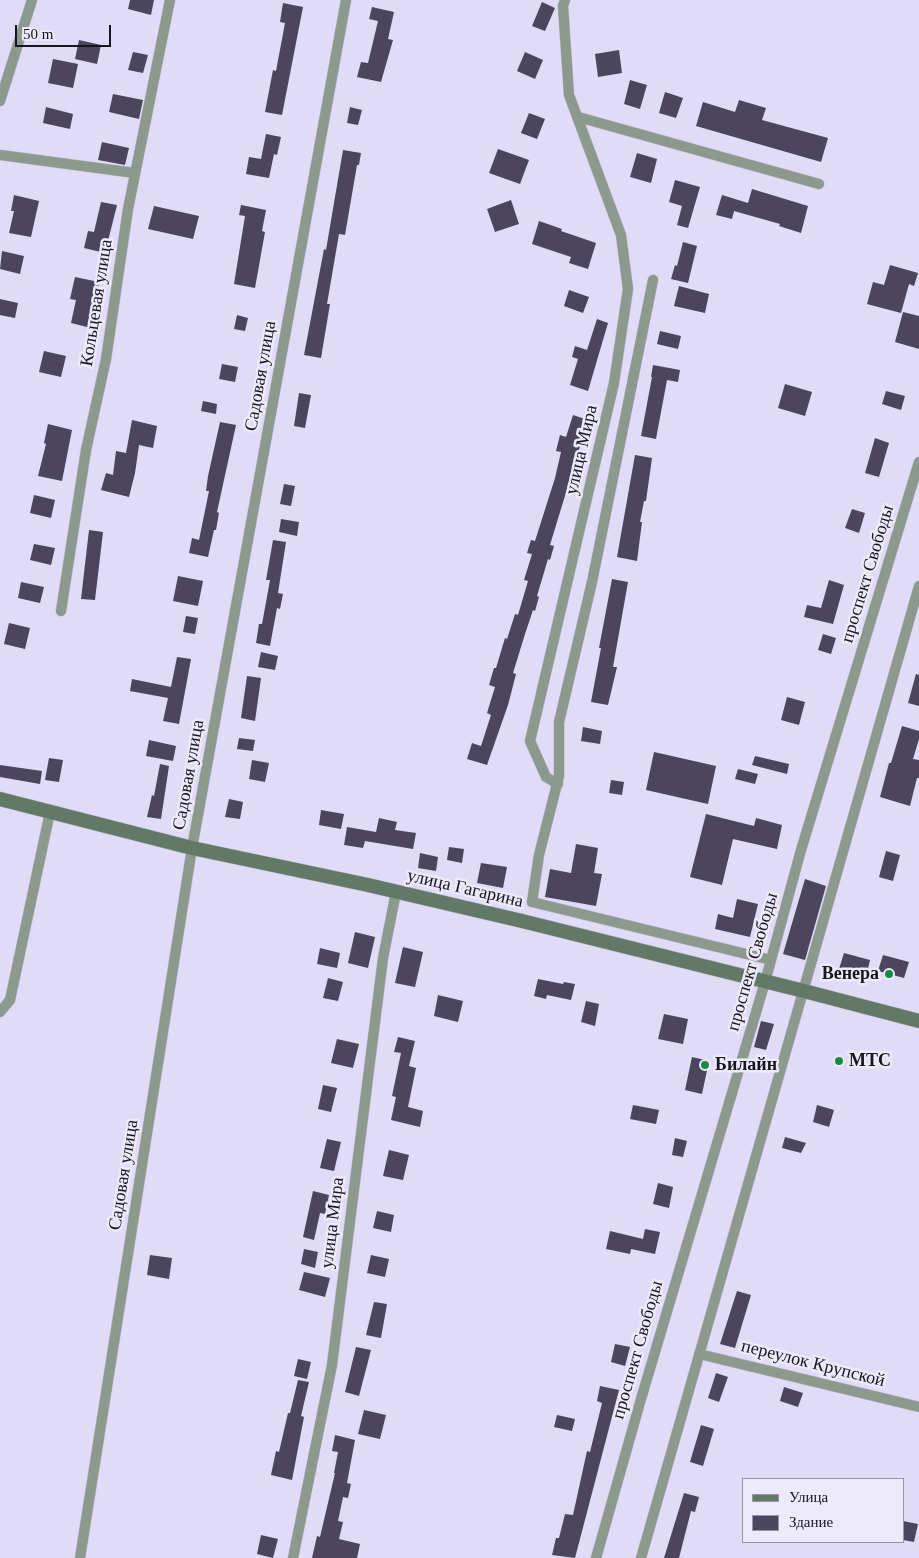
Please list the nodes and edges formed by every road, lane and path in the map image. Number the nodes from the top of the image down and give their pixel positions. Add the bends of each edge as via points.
1 (32, 0) edge
2 (170, 0) edge
3 (346, 0) edge
4 (565, 0) edge
5 (0, 101) edge
6 (578, 117) junction
7 (0, 155) edge
8 (135, 173) junction
9 (819, 184) dead end
10 (653, 280) dead end
11 (919, 462) edge
12 (919, 586) edge
13 (61, 611) dead end
14 (558, 784) junction
15 (0, 799) edge
16 (50, 812) junction
17 (192, 848) junction
18 (396, 892) junction
19 (771, 960) junction
20 (765, 982) junction
21 (804, 991) junction
22 (0, 1012) edge
23 (919, 1022) edge
24 (699, 1354) junction
25 (919, 1407) edge
26 (80, 1558) edge
27 (294, 1558) edge
28 (596, 1558) edge
29 (641, 1558) edge

1 - 5 street
2 - 8 street, Кольцевая улица
3 - 17 street, Садовая улица
4 - 6 street, улица Мира via 569,95
6 - 9 street
6 - 14 street, улица Мира via 621,235 628,289 614,383 530,741 546,777
7 - 8 street
8 - 13 street, Кольцевая улица
10 - 14 street, улица Мира via 560,722
11 - 19 street, проспект Свободы via 801,850
12 - 21 street
14 - 19 street, улица Мира via 539,855 532,902
15 - 16 main road, улица Гагарина
16 - 17 main road, улица Гагарина
16 - 22 street via 10,1000
17 - 18 main road, улица Гагарина
17 - 26 street, Садовая улица
18 - 20 main road, улица Гагарина
18 - 27 street, улица Мира via 383,958 332,1365
19 - 20 street, проспект Свободы
20 - 21 main road, улица Гагарина
20 - 28 street, проспект Свободы
21 - 23 main road, улица Гагарина
21 - 24 street
24 - 25 street, переулок Крупской
24 - 29 street

